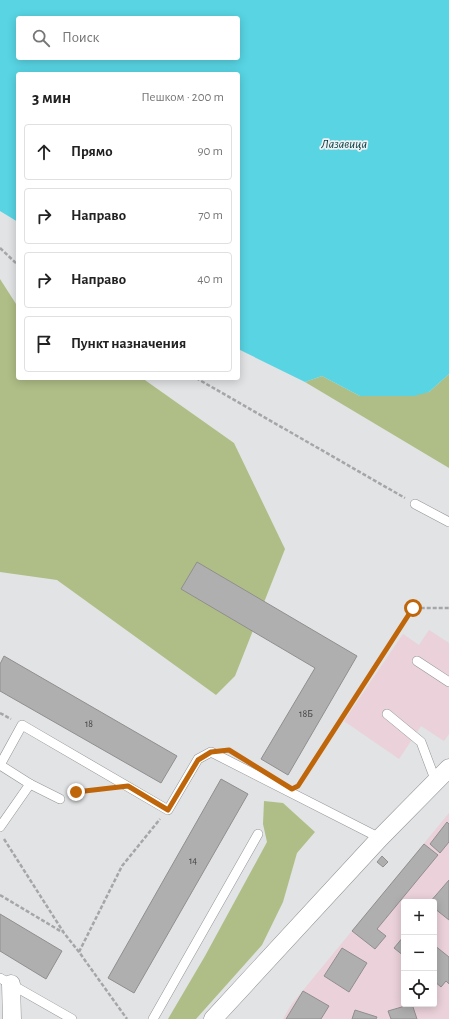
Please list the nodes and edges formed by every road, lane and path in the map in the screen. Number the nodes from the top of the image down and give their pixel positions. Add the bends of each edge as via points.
1 (0, 248) edge
2 (16, 263) edge
3 (199, 380) edge
4 (415, 504) joint
5 (449, 522) edge
6 (449, 608) edge
7 (417, 661) dead end
8 (449, 682) edge
9 (387, 714) dead end
10 (0, 765) edge
11 (449, 768) edge
12 (436, 782) junction
13 (30, 784) junction
14 (128, 786) junction
15 (298, 786) dead end
16 (60, 799) joint
17 (168, 810) junction
18 (0, 827) edge
19 (0, 834) edge
20 (258, 834) dead end
21 (380, 838) junction
22 (0, 896) edge
23 (64, 933) junction
24 (79, 952) junction
25 (5, 981) edge
26 (12, 1019) edge
27 (72, 1019) edge
28 (127, 1019) edge
29 (153, 1019) edge
30 (213, 1019) edge

1 - 2 path
3 - 4 path
4 - 5 lane
6 - 15 path via 413,608
7 - 8 lane
9 - 12 lane via 421,742
10 - 13 lane
10 - 14 lane via 22,725
11 - 12 street
12 - 21 street
13 - 16 lane
13 - 18 lane
14 - 16 path via 76,792
14 - 17 lane
17 - 21 lane via 198,760 211,752
17 - 24 path via 122,866
19 - 23 path
20 - 29 lane
21 - 30 street
22 - 23 path
23 - 24 path
24 - 28 path
25 - 26 street
25 - 27 lane

